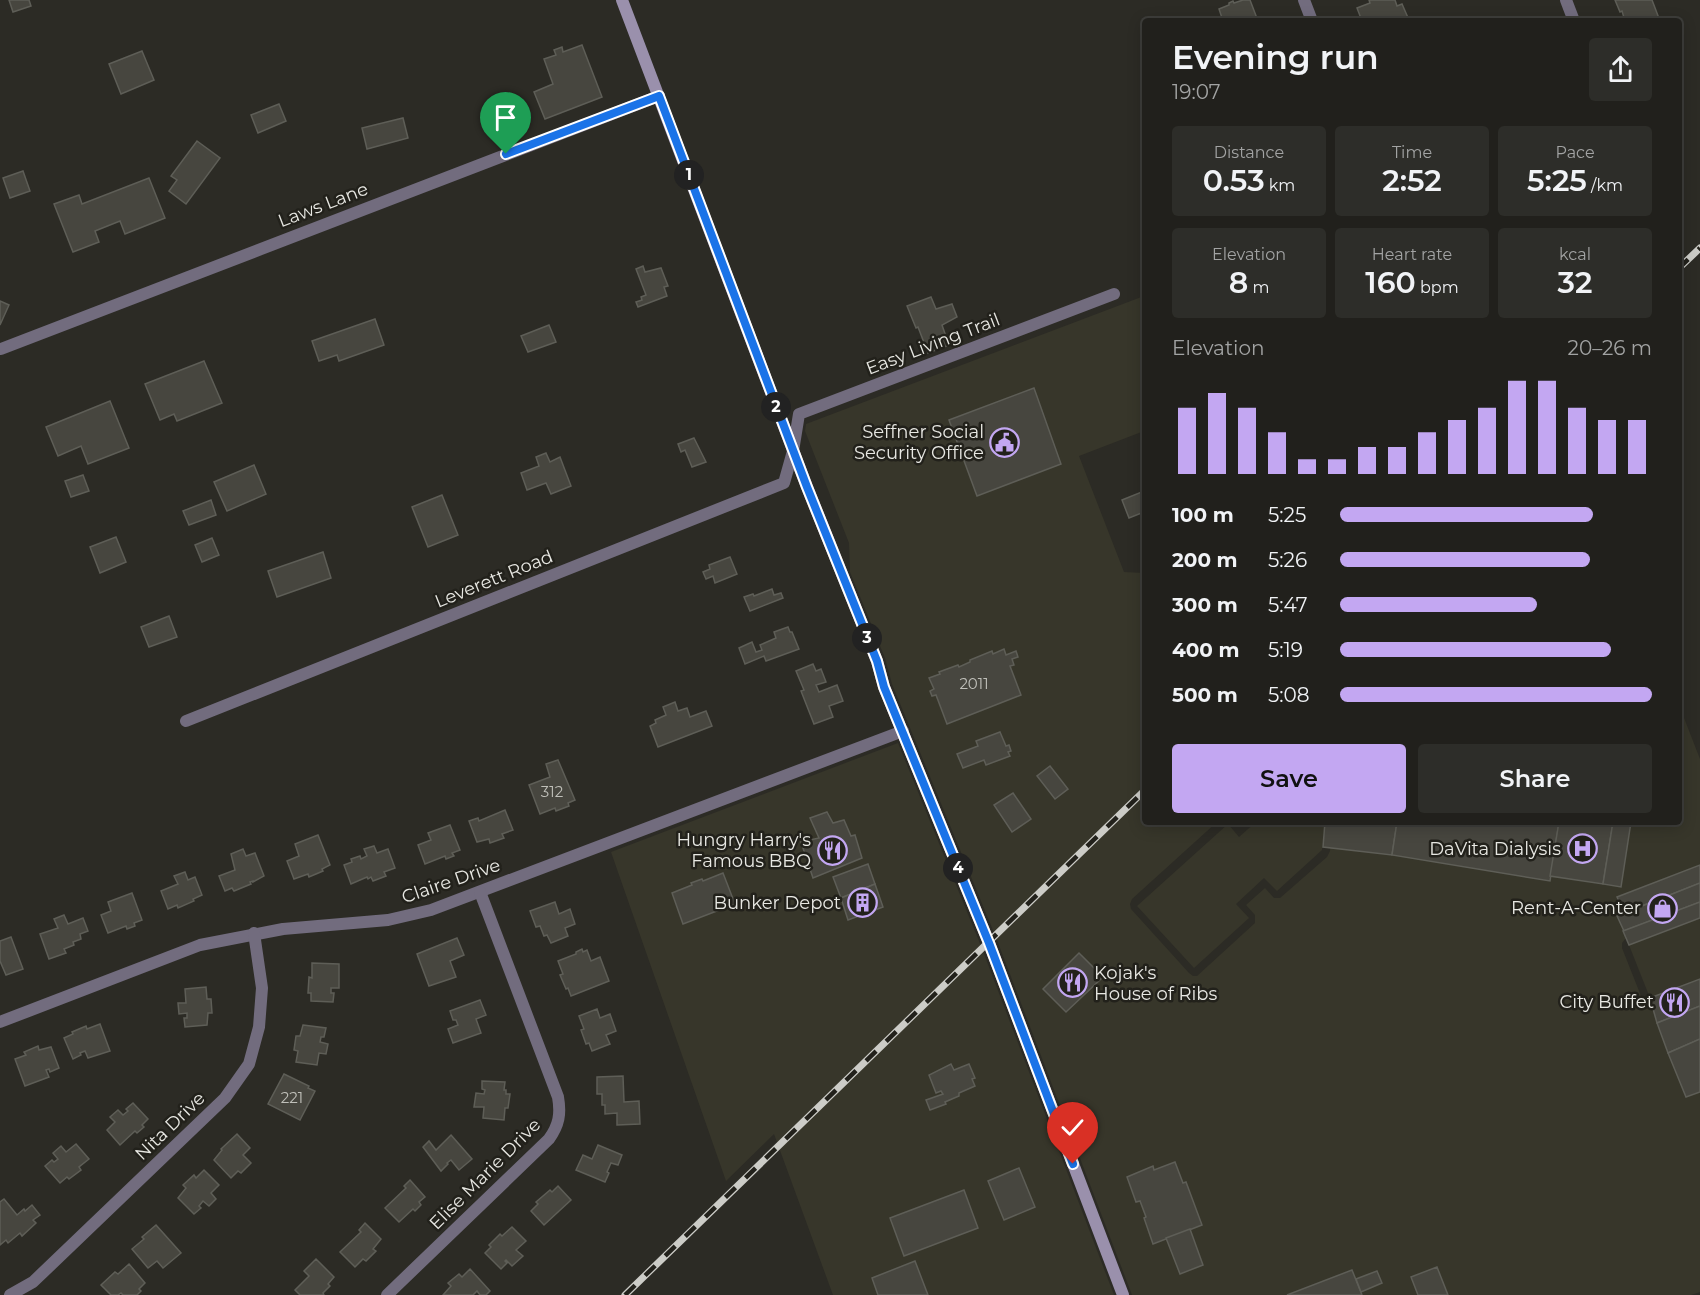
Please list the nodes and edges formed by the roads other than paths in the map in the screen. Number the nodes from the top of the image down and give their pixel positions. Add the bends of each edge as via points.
1 (622, 0) edge
2 (1304, 0) edge
3 (1566, 0) edge
4 (1311, 18) edge
5 (1573, 18) edge
6 (659, 96) junction
7 (1114, 294) dead end
8 (1, 349) edge
9 (793, 451) junction
10 (186, 721) dead end
11 (903, 731) junction
12 (480, 892) junction
13 (254, 933) junction
14 (0, 1022) edge
15 (10, 1295) edge
16 (387, 1295) edge
17 (1123, 1295) edge

1 - 6 main road
2 - 4 street
3 - 5 street
6 - 8 street, Laws Lane
6 - 9 main road
7 - 9 street, Easy Living Trail via 799,414
9 - 10 street, Leverett Road via 784,483
9 - 11 main road
11 - 12 street, Claire Drive
11 - 17 main road via 989,943
12 - 13 street, Claire Drive via 388,920
12 - 16 street, Elise Marie Drive via 558,1097 559,1118 549,1139
13 - 14 street, Claire Drive via 200,945
13 - 15 street, Nita Drive via 262,988 259,1027 249,1064 225,1098 33,1282

